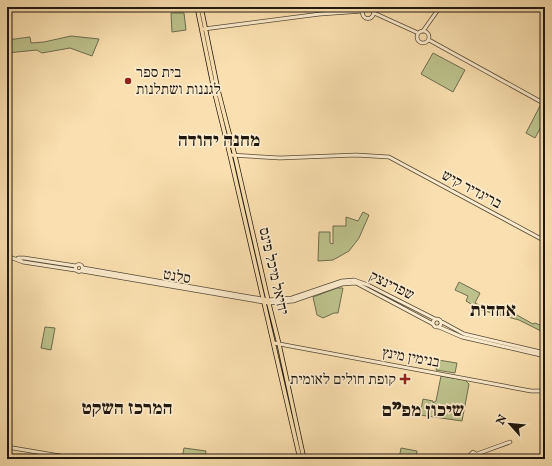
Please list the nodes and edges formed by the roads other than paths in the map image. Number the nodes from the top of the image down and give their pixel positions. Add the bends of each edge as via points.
1 (197, 7) edge
2 (200, 7) edge
3 (440, 7) edge
4 (363, 11) junction
5 (374, 13) junction
6 (204, 29) junction
7 (423, 31) junction
8 (418, 33) junction
9 (429, 40) junction
10 (216, 90) junction
11 (545, 104) edge
12 (230, 155) junction
13 (235, 156) junction
14 (545, 240) edge
15 (7, 256) edge
16 (76, 268) junction
17 (82, 269) junction
18 (266, 301) junction
19 (275, 303) junction
20 (270, 310) junction
21 (435, 319) junction
22 (442, 322) junction
23 (433, 324) junction
24 (439, 327) junction
25 (274, 343) junction
26 (279, 344) junction
27 (285, 345) junction
28 (281, 351) junction
29 (545, 353) edge
30 (545, 356) edge
31 (545, 391) edge
32 (510, 442) dead end
33 (7, 447) edge
34 (477, 454) junction
35 (58, 457) edge
36 (472, 458) edge
37 (78, 459) edge
38 (300, 459) edge
39 (304, 459) edge
40 (464, 459) edge

1 - 6 main road
2 - 6 main road
3 - 7 street
4 - 5 street via 370,7
4 - 5 street via 367,18 371,18
4 - 6 street
5 - 8 street
6 - 10 main road
7 - 8 street
7 - 9 street via 429,34
8 - 9 street via 420,42
9 - 11 street
10 - 12 main road, יחיאל מיכל פינס
10 - 13 main road, יחיאל מיכל פינס
12 - 13 street
12 - 18 main road, יחיאל מיכל פינס
13 - 14 street, בריגדיר קיש via 389,157
13 - 18 main road, יחיאל מיכל פינס
15 - 16 street
16 - 17 street via 79,265
16 - 17 street via 78,272
17 - 18 street, סלנט
18 - 19 street, שפרינצק
18 - 20 main road, יחיאל מיכל פינס
18 - 21 street, שפרינצק via 292,298 342,281 354,280
18 - 25 main road, יחיאל מיכל פינס
19 - 20 street
19 - 23 street, שפרינצק via 293,301 342,284 356,283
20 - 26 main road, יחיאל מיכל פינס
21 - 22 street
21 - 23 street
22 - 24 street
22 - 29 street via 464,334
23 - 24 street
24 - 30 street via 450,333
25 - 26 street, בנימין מינץ
25 - 38 main road, יחיאל מיכל פינס
26 - 27 street, בנימין מינץ
26 - 28 main road, יחיאל מיכל פינס
27 - 28 main road
27 - 31 street, בנימין מינץ via 531,391
28 - 39 main road, יחיאל מיכל פינס
32 - 34 street
33 - 35 street
34 - 36 street
34 - 36 street via 472,452
35 - 37 street
36 - 40 street

